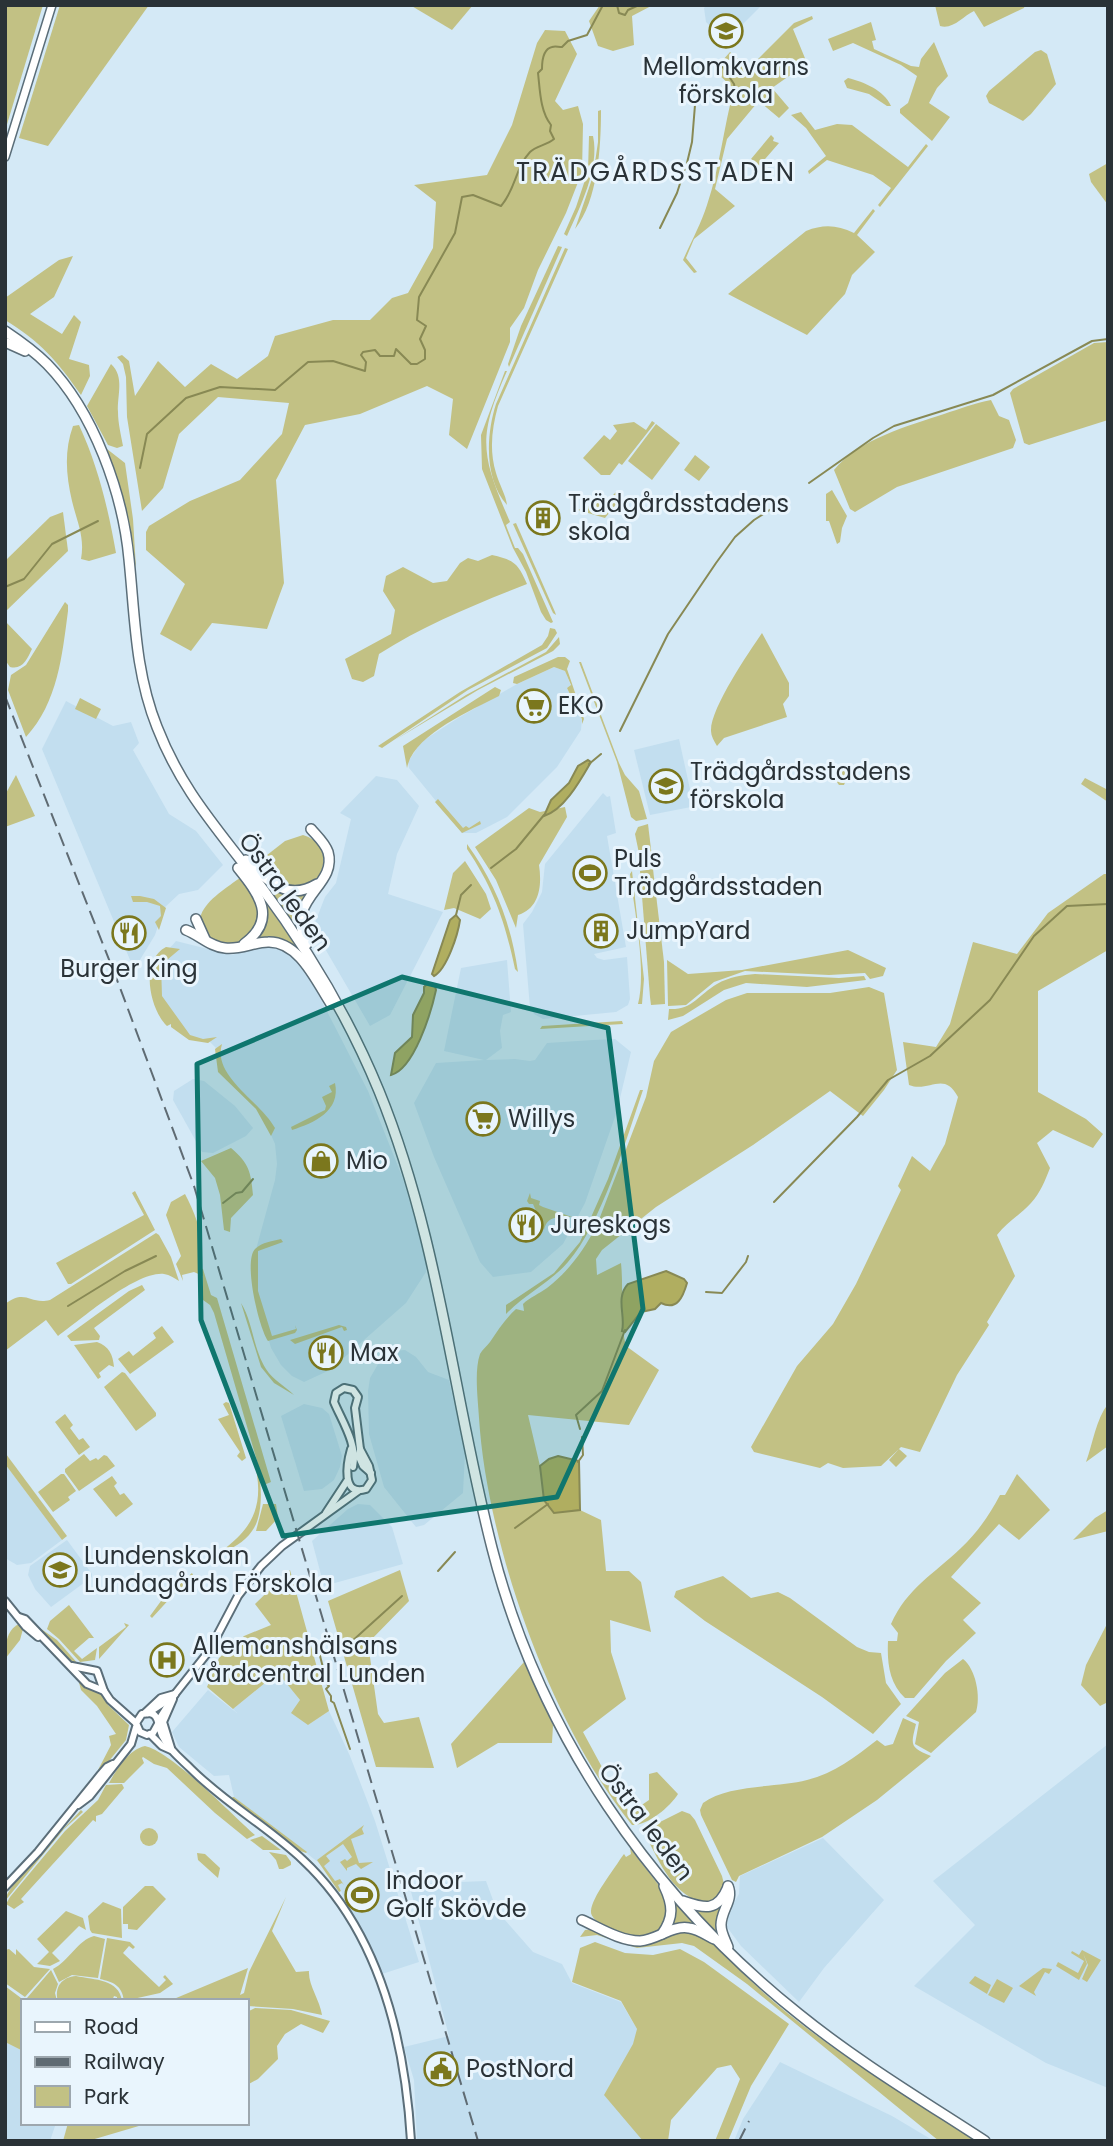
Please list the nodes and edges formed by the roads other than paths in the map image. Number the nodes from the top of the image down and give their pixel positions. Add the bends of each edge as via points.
1 (52, 5) edge
2 (5, 157) edge
3 (5, 331) edge
4 (5, 342) edge
5 (78, 410) junction
6 (200, 812) junction
7 (311, 830) dead end
8 (322, 881) junction
9 (196, 919) dead end
10 (186, 930) dead end
11 (206, 941) junction
12 (240, 947) junction
13 (328, 987) junction
14 (341, 1019) junction
15 (458, 1399) junction
16 (355, 1408) junction
17 (338, 1409) junction
18 (351, 1449) junction
19 (360, 1449) junction
20 (363, 1466) junction
21 (353, 1467) junction
22 (371, 1473) junction
23 (347, 1478) junction
24 (358, 1490) junction
25 (325, 1514) junction
26 (5, 1601) edge
27 (72, 1666) junction
28 (89, 1670) junction
29 (85, 1679) junction
30 (100, 1680) junction
31 (92, 1686) junction
32 (104, 1691) junction
33 (174, 1694) junction
34 (125, 1711) junction
35 (145, 1713) junction
36 (158, 1723) junction
37 (136, 1725) junction
38 (148, 1735) junction
39 (131, 1744) junction
40 (172, 1751) junction
41 (660, 1877) junction
42 (5, 1887) edge
43 (680, 1900) junction
44 (582, 1920) dead end
45 (661, 1936) junction
46 (719, 1942) junction
47 (730, 1953) junction
48 (411, 2141) edge
49 (985, 2141) edge

1 - 2 main road
3 - 5 highway, Östra leden via 48,365
4 - 5 highway, Östra leden via 46,367
5 - 6 highway, Östra leden via 100,458 119,522 140,690 166,759
6 - 8 highway via 274,884 298,892
6 - 12 highway via 208,831 256,891 263,909 257,932
6 - 13 highway, Östra leden via 260,885
6 - 14 highway, Östra leden via 306,958
7 - 8 highway via 328,852
8 - 13 highway via 306,903 300,923
9 - 11 highway
10 - 11 highway
11 - 12 highway
12 - 14 highway via 265,942 286,945 304,962
13 - 15 highway, Östra leden via 379,1090 411,1182 434,1269
14 - 15 highway, Östra leden via 376,1091 409,1182
15 - 41 highway, Östra leden via 493,1553 540,1688 588,1779
16 - 17 street
16 - 17 street via 357,1395 344,1388 335,1395
16 - 19 street
17 - 18 street
18 - 21 street
18 - 23 street
19 - 20 street
19 - 22 street
20 - 21 street
20 - 22 street
21 - 23 street
22 - 24 street via 369,1486
23 - 24 street
23 - 25 street
24 - 25 street
25 - 33 street via 261,1566 238,1596 209,1651
26 - 27 street via 26,1627
27 - 28 street
27 - 29 street
28 - 29 street
28 - 30 street via 97,1671
29 - 31 street
30 - 31 street
30 - 32 street
31 - 32 street
32 - 34 street
33 - 35 street
33 - 36 street
33 - 40 street via 163,1722
34 - 35 street
34 - 37 street
35 - 36 street via 155,1715
35 - 37 street
36 - 38 street via 156,1731
36 - 40 street
37 - 38 street
37 - 39 street
38 - 39 street
38 - 40 street
39 - 42 street via 90,1796
40 - 48 street via 305,1862 354,1924 381,1981 394,2024 406,2081
41 - 43 highway, Östra leden
41 - 45 highway via 672,1913
43 - 46 highway, Östra leden
43 - 47 highway via 710,1906 720,1902 728,1886 730,1897 721,1925
44 - 45 highway via 635,1941
45 - 46 highway via 690,1928
46 - 47 highway, Östra leden
47 - 49 highway, Östra leden via 848,2051

